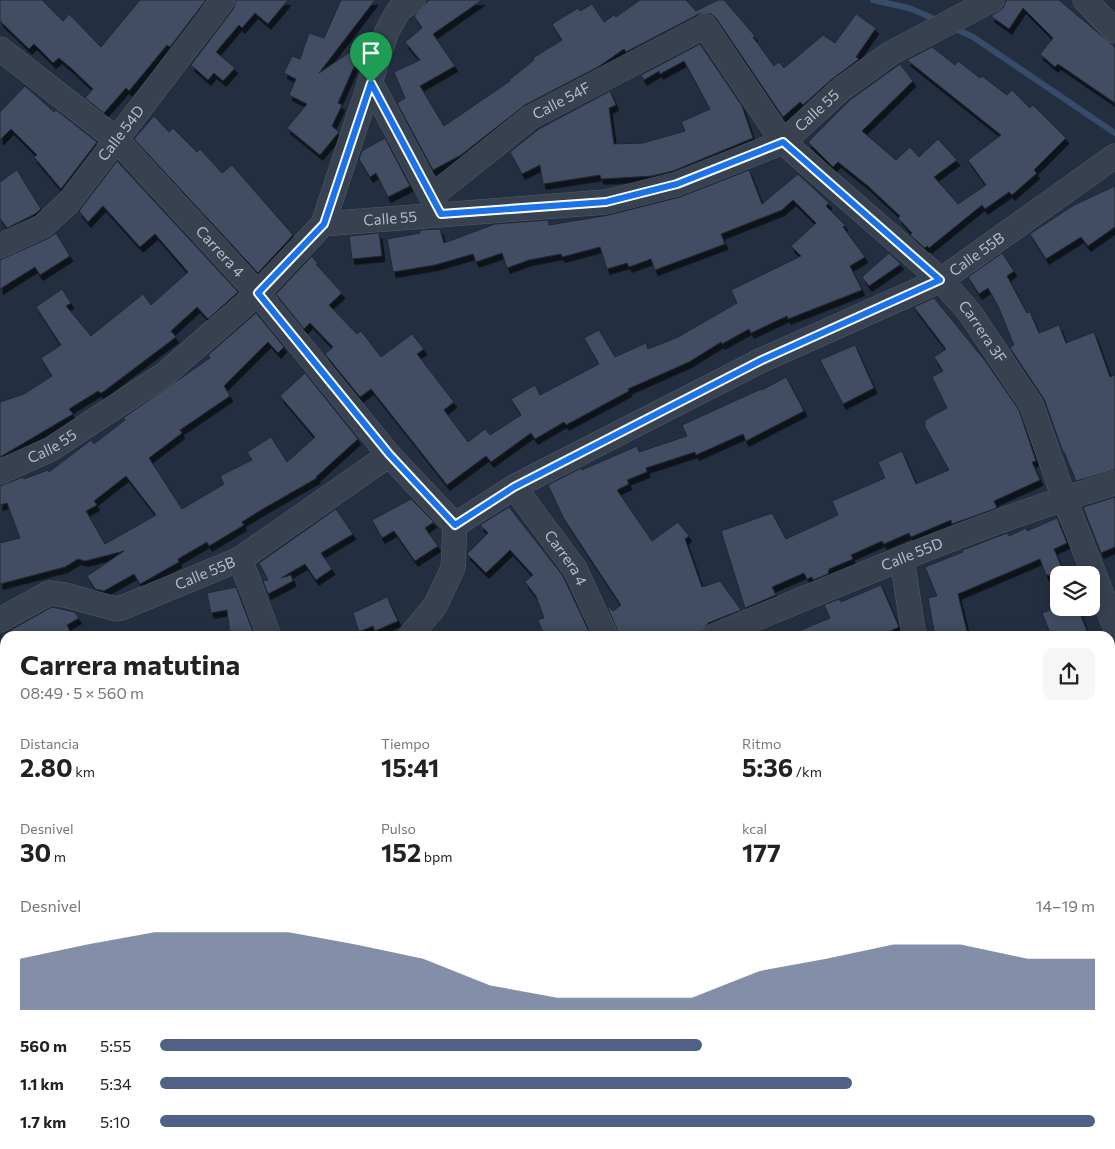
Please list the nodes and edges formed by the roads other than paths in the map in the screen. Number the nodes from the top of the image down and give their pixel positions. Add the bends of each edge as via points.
1 (222, 0) edge
2 (414, 0) edge
3 (992, 0) edge
4 (1085, 0) edge
5 (705, 26) joint
6 (1115, 31) edge
7 (0, 49) edge
8 (371, 83) junction
9 (116, 140) junction
10 (783, 142) junction
11 (1115, 156) edge
12 (436, 205) junction
13 (324, 224) junction
14 (0, 246) edge
15 (940, 280) junction
16 (258, 293) junction
17 (389, 454) junction
18 (0, 472) edge
19 (1115, 483) edge
20 (514, 487) junction
21 (1064, 498) junction
22 (455, 525) junction
23 (240, 559) junction
24 (902, 559) junction
25 (0, 620) edge
26 (1115, 627) edge
27 (267, 631) edge
28 (414, 631) edge
29 (604, 631) edge
30 (725, 631) edge
31 (913, 631) edge

1 - 9 street, Calle 54D
2 - 8 street via 399,10 387,31
3 - 10 street, Calle 55 via 891,53 841,89
4 - 6 street
5 - 10 street, Carrera 3F
5 - 12 street, Calle 54F via 532,117
7 - 9 street, Carrera 4
8 - 12 street
8 - 13 street
9 - 14 street, Calle 54D via 68,203 43,226
9 - 16 street, Carrera 4
10 - 12 street, Calle 55 via 677,184 606,202
10 - 15 street, Carrera 3F
11 - 15 street, Calle 55B
12 - 13 street, Calle 55
13 - 16 street, Calle 55
15 - 20 street, Calle 55B via 762,360
15 - 21 street, Carrera 3F via 970,313 1031,404
16 - 17 street, Carrera 4
16 - 18 street, Calle 55 via 165,374 51,449
17 - 22 street, Carrera 4
17 - 23 street, Calle 55B
19 - 21 street, Calle 55D
20 - 22 street, Calle 55B
20 - 29 street, Carrera 4 via 575,569
21 - 24 street, Calle 55D
21 - 26 street, Carrera 3F
22 - 28 street via 453,568 435,606
23 - 25 street, Calle 55B via 124,607 116,609 65,594 49,593
23 - 27 street
24 - 30 street, Calle 55D
24 - 31 street

